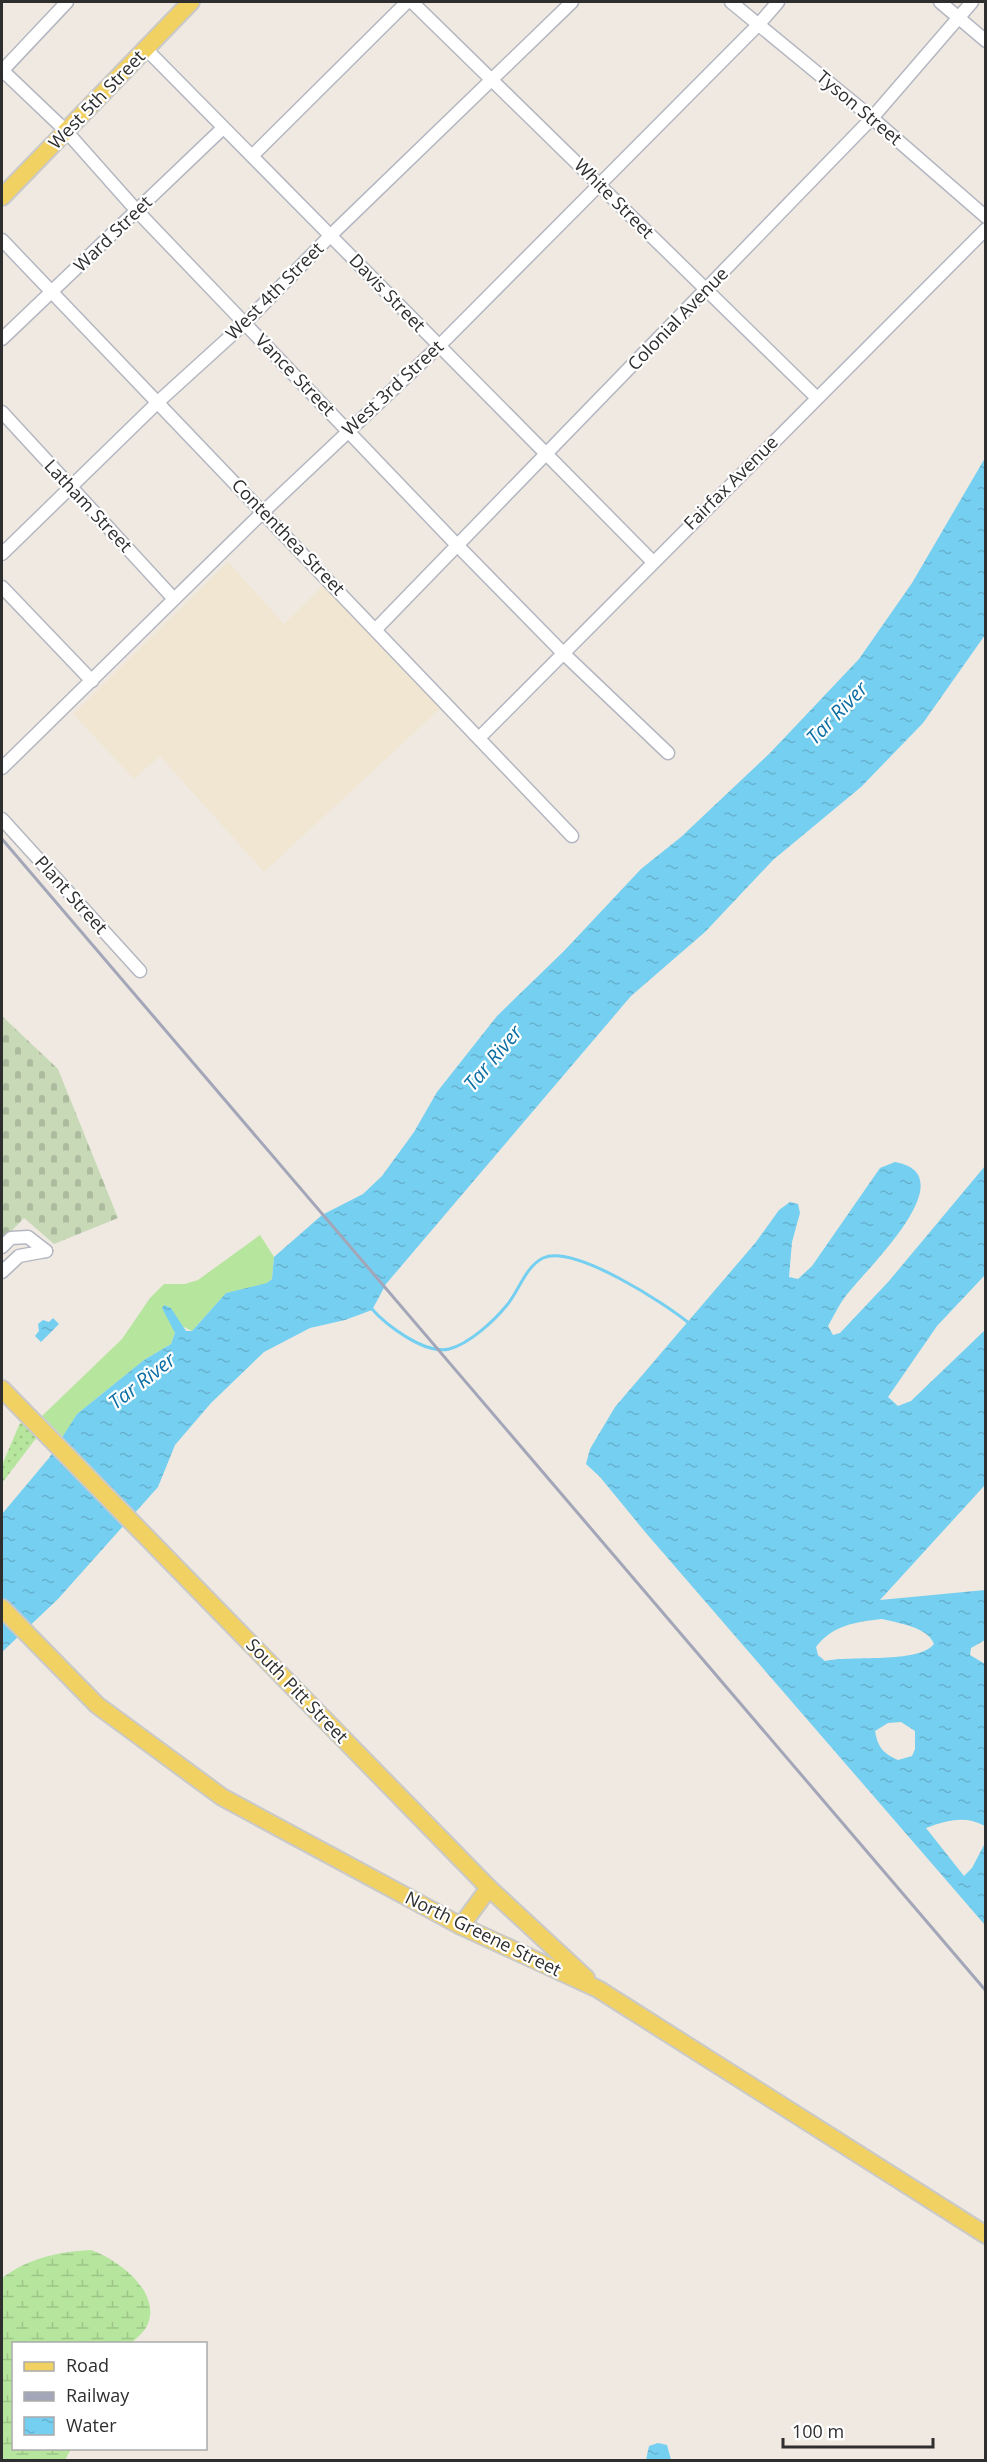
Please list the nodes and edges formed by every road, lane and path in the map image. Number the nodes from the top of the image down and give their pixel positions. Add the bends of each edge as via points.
1 (67, 2) edge
2 (191, 2) edge
3 (412, 2) edge
4 (572, 2) edge
5 (732, 2) edge
6 (778, 2) edge
7 (940, 2) edge
8 (972, 2) edge
9 (399, 4) edge
10 (958, 18) junction
11 (759, 24) junction
12 (986, 41) edge
13 (146, 49) junction
14 (2, 70) edge
15 (492, 79) junction
16 (872, 118) junction
17 (223, 128) junction
18 (66, 131) junction
19 (252, 156) junction
20 (599, 183) junction
21 (2, 197) edge
22 (137, 210) junction
23 (986, 217) edge
24 (986, 229) edge
25 (331, 235) junction
26 (2, 240) edge
27 (705, 290) junction
28 (52, 292) junction
29 (245, 323) junction
30 (2, 339) edge
31 (439, 346) junction
32 (816, 397) junction
33 (159, 401) junction
34 (2, 412) edge
35 (348, 431) junction
36 (546, 454) junction
37 (70, 487) junction
38 (263, 512) junction
39 (456, 544) junction
40 (2, 554) edge
41 (652, 562) junction
42 (2, 587) edge
43 (174, 599) junction
44 (376, 629) junction
45 (563, 653) junction
46 (92, 681) junction
47 (479, 738) junction
48 (668, 753) dead end
49 (2, 768) edge
50 (2, 819) edge
51 (572, 836) dead end
52 (140, 971) dead end
53 (22, 1236) junction
54 (2, 1247) edge
55 (22, 1255) junction
56 (2, 1272) edge
57 (2, 1389) edge
58 (2, 1608) edge
59 (489, 1888) junction
60 (461, 1926) junction
61 (597, 1989) junction
62 (986, 2235) edge

1 - 14 street
2 - 13 main road, West 5th Street
3 - 15 street, White Street
4 - 15 street, West 4th Street
5 - 11 street, Tyson Street
6 - 11 street, West 3rd Street
7 - 10 street
8 - 10 street, Colonial Avenue
9 - 19 street
10 - 12 street
10 - 16 street, Colonial Avenue
11 - 16 street, Tyson Street
11 - 20 street, West 3rd Street
13 - 17 street, Davis Street
13 - 18 main road, West 5th Street
14 - 18 street, Vance Street
15 - 20 street, White Street
15 - 25 street, West 4th Street
16 - 23 street, Tyson Street
16 - 27 street, Colonial Avenue
17 - 19 street, Davis Street
17 - 22 street, Ward Street
18 - 21 main road, West 5th Street
18 - 22 street, Vance Street
19 - 25 street, Davis Street
20 - 27 street, White Street
20 - 31 street, West 3rd Street
22 - 28 street, Ward Street
22 - 29 street, Vance Street
24 - 32 street, Fairfax Avenue
25 - 29 street, West 4th Street
25 - 31 street, Davis Street
26 - 28 street, Contenthea Street
27 - 32 street, White Street
27 - 36 street, Colonial Avenue
28 - 30 street, Ward Street
28 - 33 street, Contenthea Street
29 - 33 street, West 4th Street
29 - 35 street, Vance Street
31 - 35 street, West 3rd Street
31 - 36 street, Davis Street
32 - 41 street, Fairfax Avenue
33 - 37 street, West 4th Street
33 - 38 street, Contenthea Street
34 - 37 street, Latham Street
35 - 38 street, West 3rd Street
35 - 39 street, Vance Street
36 - 39 street, Colonial Avenue
36 - 41 street, Davis Street
37 - 40 street, West 4th Street
37 - 43 street, Latham Street
38 - 43 street, West 3rd Street
38 - 44 street, Contenthea Street
39 - 44 street, Colonial Avenue
39 - 45 street, Vance Street
41 - 45 street, Fairfax Avenue
42 - 46 street
43 - 46 street, West 3rd Street
44 - 47 street, Contenthea Street
45 - 47 street, Fairfax Avenue
45 - 48 street, Vance Street
46 - 49 street, West 3rd Street
47 - 51 street, Contenthea Street
50 - 52 street, Plant Street
53 - 54 street via 11,1238
53 - 55 street
53 - 55 street via 46,1251
55 - 56 street
57 - 59 main road, South Pitt Street
58 - 60 main road, North Greene Street via 97,1705 179,1767 261,1820
59 - 60 main road
59 - 61 main road, South Pitt Street
60 - 61 main road, North Greene Street
61 - 62 main road, North Greene Street

